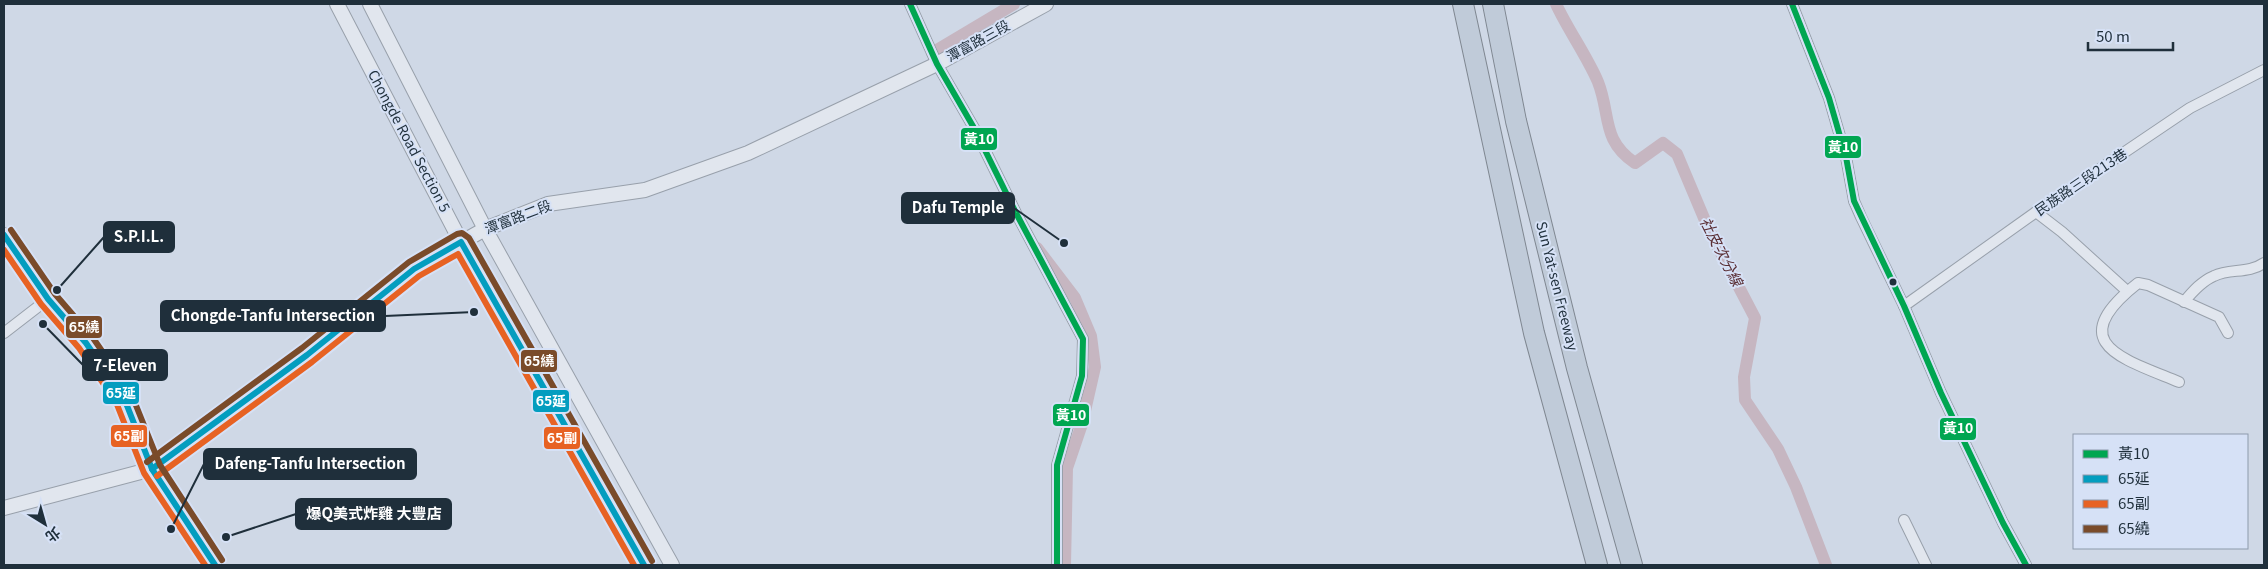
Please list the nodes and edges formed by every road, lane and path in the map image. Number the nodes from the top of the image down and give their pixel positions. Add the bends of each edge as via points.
1 (336, 4) edge
2 (370, 4) edge
3 (910, 4) edge
4 (1046, 4) edge
5 (1463, 4) edge
6 (1493, 4) edge
7 (1792, 4) edge
8 (937, 64) junction
9 (2264, 70) edge
10 (2036, 212) junction
11 (485, 229) junction
12 (4, 235) edge
13 (461, 242) junction
14 (2264, 263) edge
15 (2127, 291) junction
16 (48, 298) junction
17 (2184, 302) junction
18 (1904, 306) junction
19 (4, 332) edge
20 (2228, 333) dead end
21 (2179, 382) dead end
22 (152, 469) junction
23 (4, 508) edge
24 (1904, 520) dead end
25 (215, 565) edge
26 (644, 565) edge
27 (672, 565) edge
28 (1056, 565) edge
29 (1597, 565) edge
30 (1632, 565) edge
31 (1926, 565) edge
32 (2026, 565) edge

1 - 13 street, Chongde Road Section 5
2 - 11 street, Chongde Road Section 5
3 - 8 street
4 - 8 street, 潭富路三段
5 - 29 highway via 1534,333
6 - 30 highway, Sun Yat-sen Freeway via 1516,121 1577,368
7 - 18 street via 1829,98 1846,157 1854,201
8 - 11 street, 潭富路二段 via 748,153 646,190 548,204
8 - 28 street via 974,128 1083,339 1082,376 1057,465
9 - 10 street, 民族路三段213巷 via 2190,108
10 - 15 street
10 - 18 street, 民族路三段213巷
11 - 13 street, 潭富路二段
11 - 27 street, Chongde Road Section 5
12 - 16 street
13 - 22 street, 潭富路二段 via 414,269 305,357
13 - 26 street, Chongde Road Section 5
14 - 17 street via 2249,271 2215,275 2196,288
15 - 17 street via 2138,283 2148,284
15 - 21 street via 2106,317 2101,333 2104,342 2113,351
16 - 19 street
16 - 22 street via 86,343 124,398
17 - 20 street via 2219,317
18 - 32 street via 1941,393
22 - 23 street, 潭富路二段
22 - 25 street
24 - 31 street

